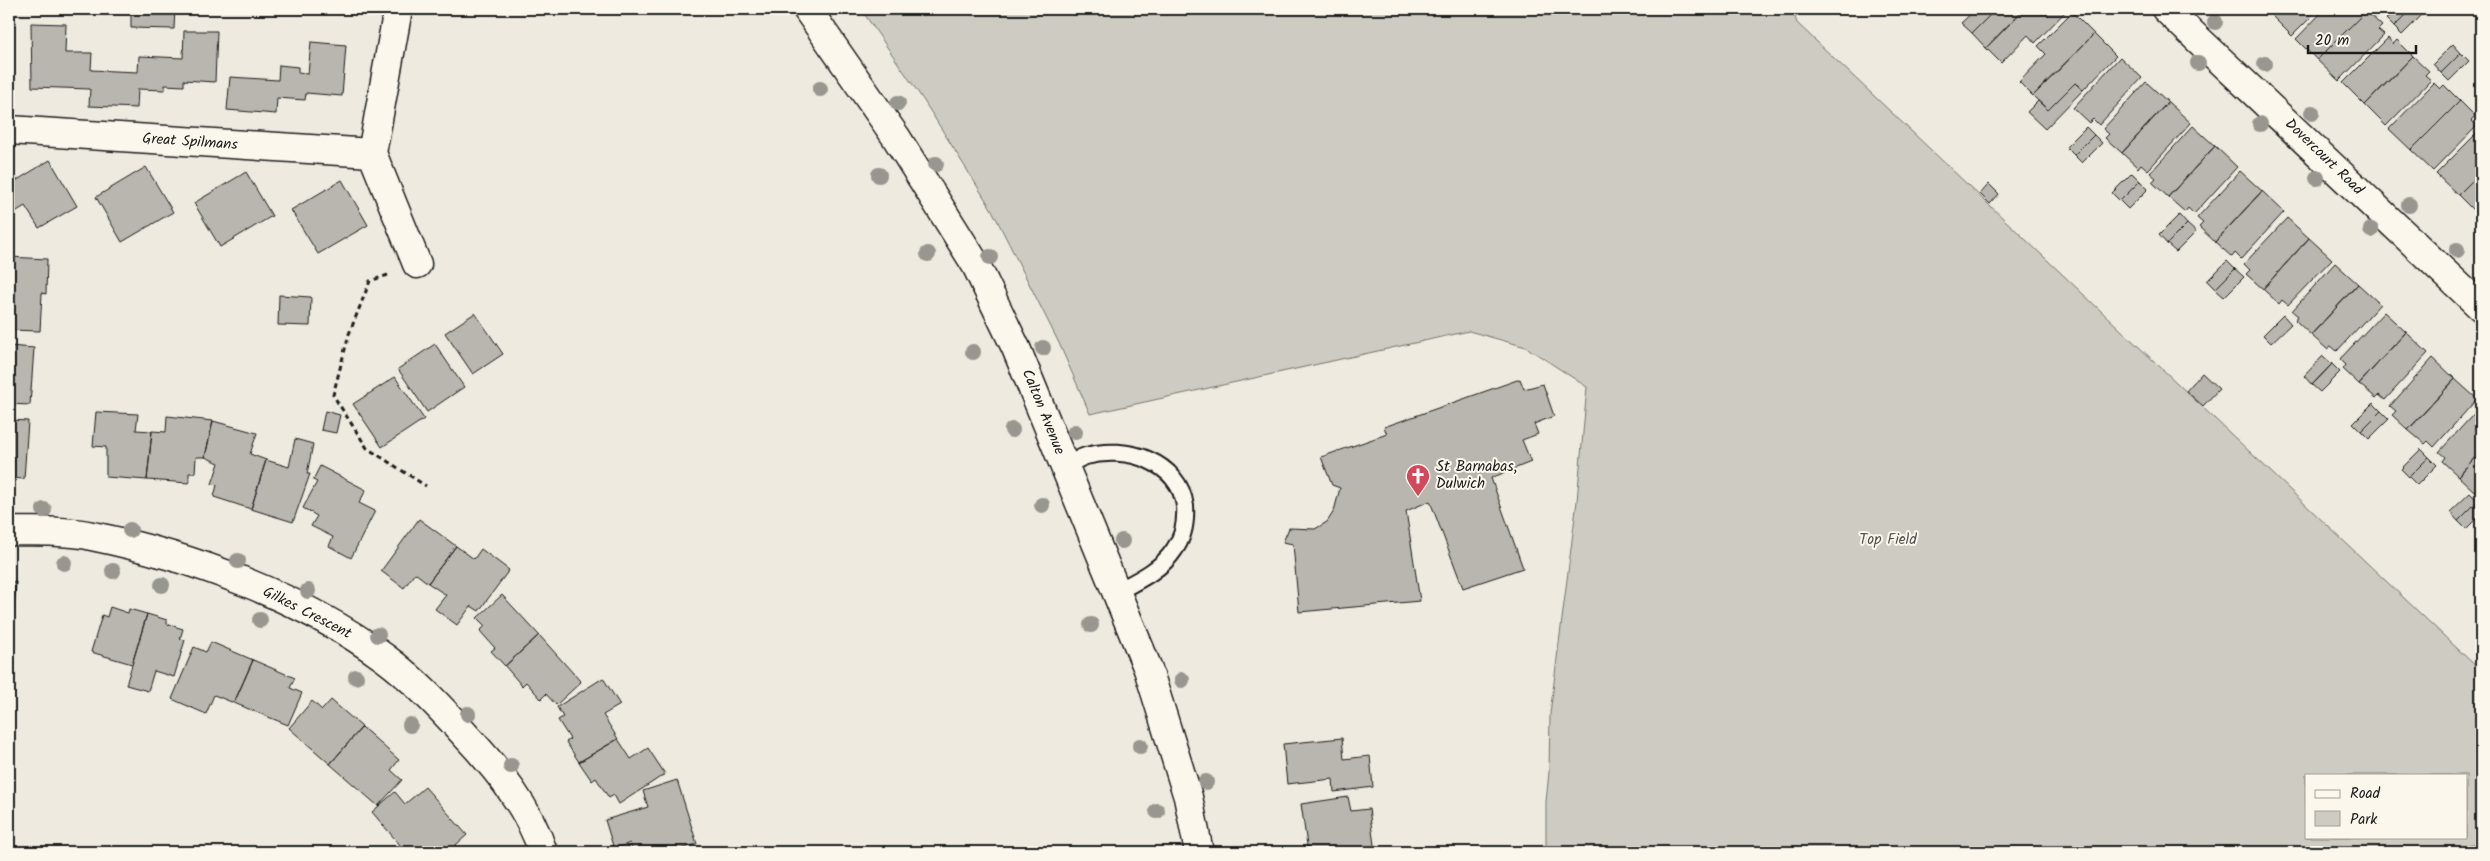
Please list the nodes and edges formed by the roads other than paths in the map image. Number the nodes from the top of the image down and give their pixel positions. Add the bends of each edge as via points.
1 (398, 9) edge
2 (807, 9) edge
3 (2166, 9) edge
4 (9, 130) edge
5 (372, 154) junction
6 (418, 264) road end
7 (2481, 307) edge
8 (1065, 466) junction
9 (9, 531) edge
10 (1116, 592) junction
11 (543, 852) edge
12 (1199, 852) edge

1 - 5 street
2 - 8 street, Calton Avenue via 896,137 976,265 1016,348
3 - 7 street, Dovercourt Road
4 - 5 street, Great Spilmans
5 - 6 street
8 - 10 street, Calton Avenue
8 - 10 lane via 1085,456 1130,454 1152,461 1170,473 1178,485 1186,514 1175,550 1161,566
9 - 11 street, Gilkes Crescent via 90,535 168,556 246,582 336,624 387,659 442,710 492,764 516,798
10 - 12 street, Calton Avenue via 1164,718 1188,797

